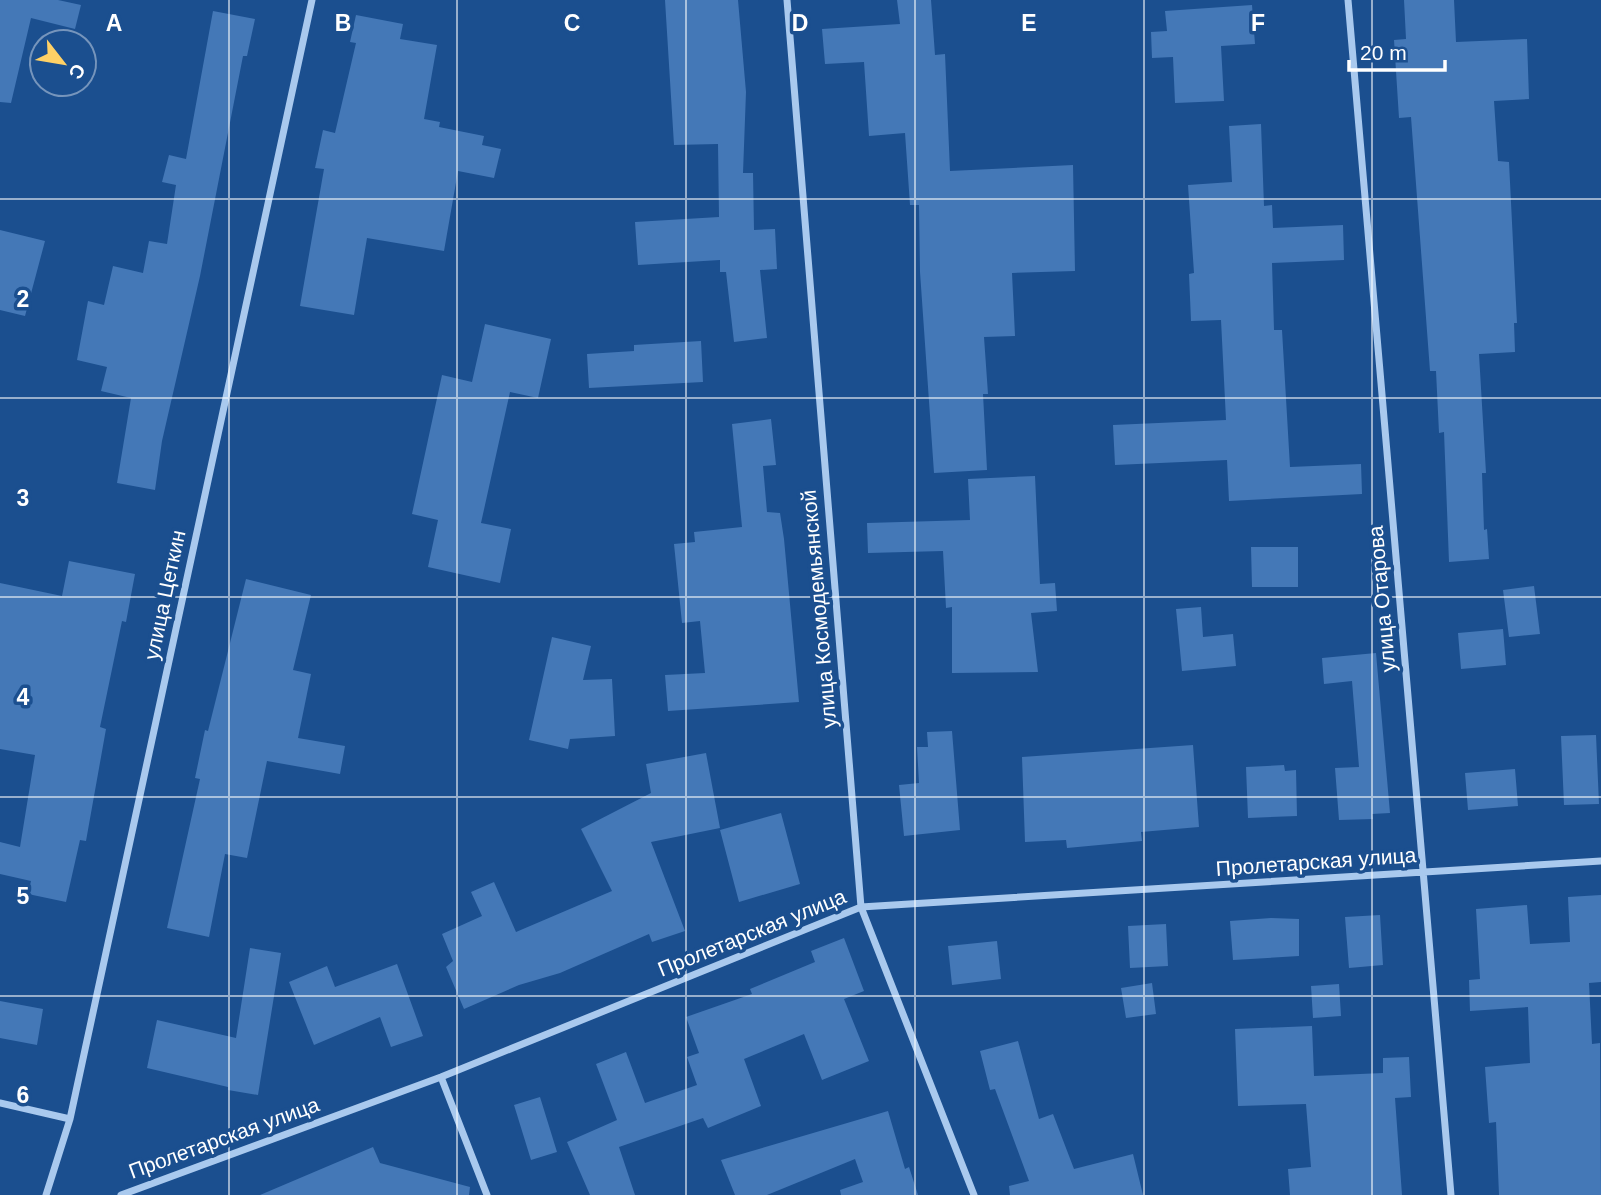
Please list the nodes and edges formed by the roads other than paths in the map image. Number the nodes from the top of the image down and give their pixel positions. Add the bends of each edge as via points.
1 (312, 0) edge
2 (787, 0) edge
3 (1348, 0) edge
4 (1601, 861) edge
5 (1422, 873) junction
6 (861, 907) junction
7 (441, 1077) junction
8 (0, 1103) edge
9 (70, 1119) junction
10 (46, 1195) edge
11 (121, 1195) edge
12 (488, 1195) edge
13 (974, 1195) edge
14 (1451, 1195) edge

1 - 9 street, улица Цеткин
2 - 6 street, улица Космодемьянской
3 - 5 street, улица Отарова
4 - 5 street, Пролетарская улица
5 - 6 street, Пролетарская улица
5 - 14 street, улица Отарова
6 - 7 street, Пролетарская улица
6 - 13 street, улица Космодемьянской
7 - 11 street, Пролетарская улица
7 - 12 street
8 - 9 street
9 - 10 street, улица Цеткин

